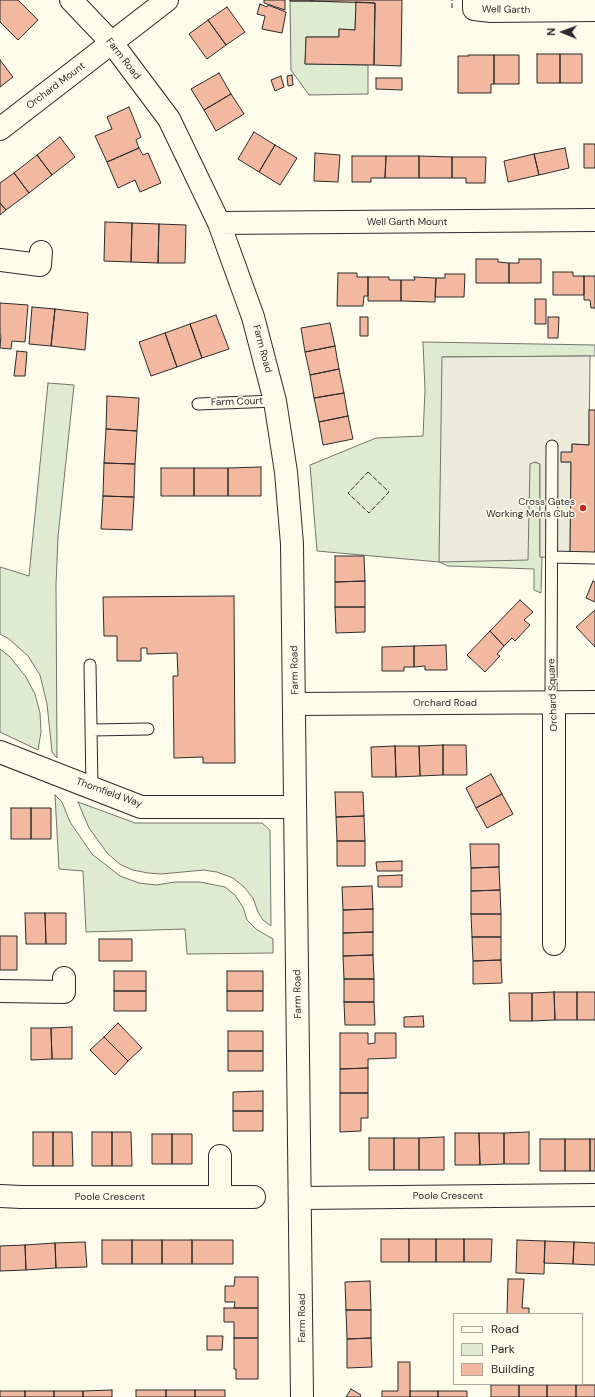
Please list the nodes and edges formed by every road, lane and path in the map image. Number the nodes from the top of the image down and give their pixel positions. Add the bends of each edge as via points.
1 (71, 0) edge
2 (167, 0) edge
3 (474, 0) edge
4 (595, 10) edge
5 (112, 44) junction
6 (0, 129) edge
7 (595, 220) edge
8 (219, 223) junction
9 (42, 252) dead end
10 (0, 260) edge
11 (275, 401) junction
12 (198, 404) dead end
13 (552, 446) dead end
14 (552, 557) junction
15 (595, 558) edge
16 (90, 665) dead end
17 (595, 702) edge
18 (554, 703) junction
19 (295, 704) junction
20 (148, 729) dead end
21 (91, 730) junction
22 (0, 752) edge
23 (92, 788) junction
24 (295, 807) junction
25 (554, 944) dead end
26 (64, 978) dead end
27 (0, 991) edge
28 (220, 1156) dead end
29 (595, 1195) edge
30 (0, 1196) edge
31 (220, 1197) junction
32 (254, 1197) dead end
33 (301, 1198) junction
34 (302, 1397) edge

1 - 5 street, Farm Road
2 - 5 street, Orchard Mount
3 - 4 street, Well Garth via 474,9 491,11
5 - 6 street, Orchard Mount
5 - 8 street, Farm Road via 168,119
7 - 8 street, Well Garth Mount
8 - 11 street, Farm Road via 253,317
9 - 10 street via 40,265
11 - 12 lane, Farm Court
11 - 19 street, Farm Road via 286,472 292,544
13 - 14 lane, Orchard Square
14 - 15 lane
14 - 18 lane, Orchard Square via 551,696
16 - 21 lane
17 - 18 street, Orchard Road
18 - 19 street, Orchard Road
18 - 25 street, Orchard Square
19 - 24 street, Farm Road
20 - 21 lane
21 - 23 lane
22 - 23 street, Thornfield Way
23 - 24 street, Thornfield Way via 141,807
24 - 33 street, Farm Road
26 - 27 street via 64,992
28 - 31 street
29 - 33 street, Poole Crescent
30 - 31 street, Poole Crescent
31 - 32 street, Poole Crescent
33 - 34 street, Farm Road

